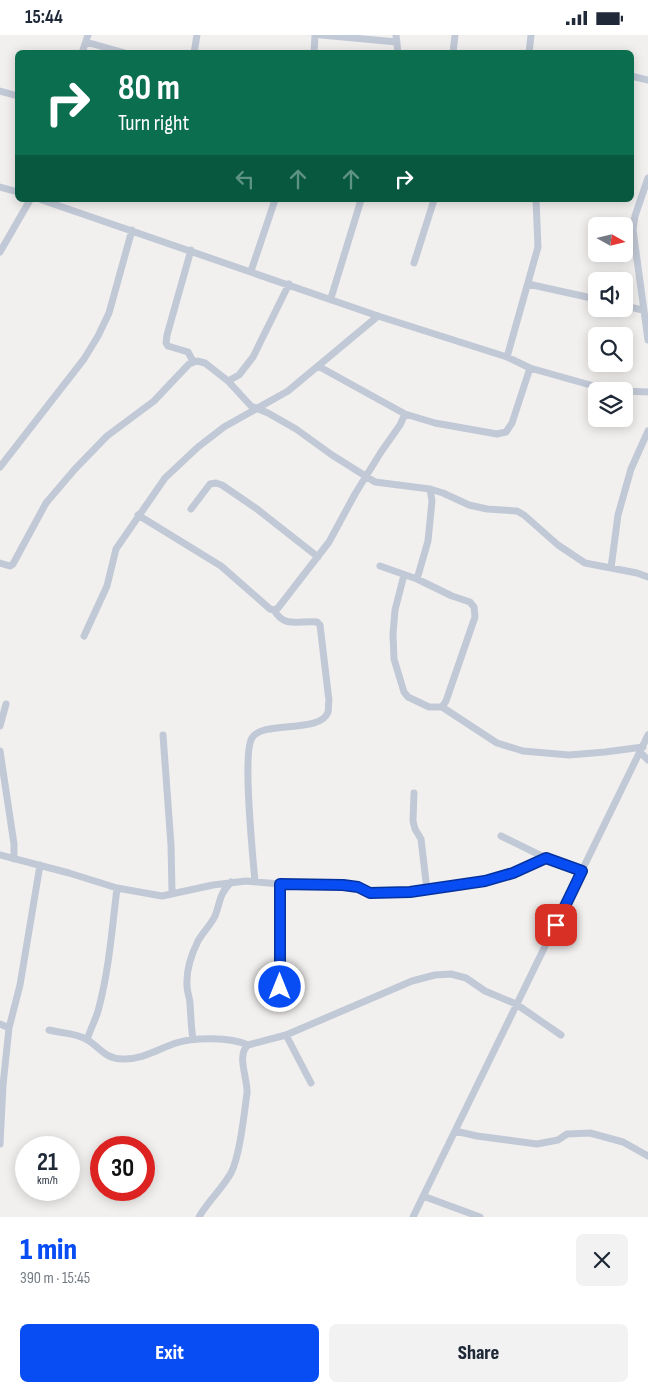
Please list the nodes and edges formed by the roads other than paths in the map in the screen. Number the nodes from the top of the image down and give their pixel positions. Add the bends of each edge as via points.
1 (197, 35) edge
2 (315, 35) edge
3 (321, 35) edge
4 (454, 35) edge
5 (531, 35) edge
6 (87, 38) edge
7 (397, 38) edge
8 (83, 50) edge
9 (117, 50) edge
10 (194, 50) edge
11 (314, 50) edge
12 (453, 50) edge
13 (530, 50) edge
14 (634, 77) edge
15 (648, 80) edge
16 (0, 91) edge
17 (15, 95) edge
18 (648, 178) edge
19 (0, 187) edge
20 (15, 191) edge
21 (29, 202) edge
22 (48, 202) edge
23 (274, 202) edge
24 (360, 202) edge
25 (433, 202) edge
26 (536, 202) edge
27 (132, 230) junction
28 (191, 250) junction
29 (0, 252) edge
30 (414, 263) dead end
31 (251, 271) junction
32 (528, 283) junction
33 (289, 284) junction
34 (588, 297) edge
35 (332, 299) junction
36 (633, 308) edge
37 (643, 310) junction
38 (378, 316) junction
39 (648, 340) edge
40 (507, 357) junction
41 (193, 361) junction
42 (318, 366) junction
43 (530, 368) junction
44 (228, 381) junction
45 (588, 385) edge
46 (633, 392) edge
47 (648, 393) edge
48 (257, 409) junction
49 (405, 414) junction
50 (648, 431) edge
51 (0, 467) edge
52 (365, 477) junction
53 (430, 489) junction
54 (191, 509) dead end
55 (138, 515) junction
56 (318, 557) junction
57 (0, 563) edge
58 (380, 566) dead end
59 (611, 568) junction
60 (404, 575) junction
61 (648, 577) edge
62 (417, 579) junction
63 (274, 610) junction
64 (84, 636) dead end
65 (6, 704) dead end
66 (442, 707) junction
67 (0, 726) edge
68 (164, 735) dead end
69 (648, 735) edge
70 (641, 749) junction
71 (0, 751) edge
72 (648, 760) edge
73 (414, 793) dead end
74 (501, 835) dead end
75 (0, 855) edge
76 (546, 858) junction
77 (14, 859) junction
78 (40, 865) junction
79 (582, 871) junction
80 (231, 882) junction
81 (255, 882) junction
82 (280, 884) junction
83 (117, 888) junction
84 (427, 890) junction
85 (172, 892) junction
86 (280, 987) dead end
87 (516, 1004) junction
88 (0, 1025) edge
89 (10, 1028) junction
90 (49, 1031) dead end
91 (286, 1035) junction
92 (561, 1035) dead end
93 (193, 1039) junction
94 (87, 1040) junction
95 (248, 1045) junction
96 (311, 1083) dead end
97 (455, 1131) junction
98 (0, 1144) edge
99 (648, 1155) edge
100 (423, 1196) junction
101 (199, 1217) edge
102 (413, 1217) edge
103 (480, 1217) edge

1 - 10 street
2 - 11 street
3 - 7 street
4 - 12 street
5 - 13 street
6 - 8 street
6 - 9 street
14 - 15 street
16 - 17 street
18 - 37 street via 633,230
19 - 20 street
21 - 29 street
22 - 27 street
23 - 31 street
24 - 35 street
25 - 30 street
26 - 32 street via 538,247
27 - 28 street
27 - 51 street via 109,313 98,336 84,359
28 - 31 street
28 - 41 street via 166,343 188,352
31 - 33 street
32 - 34 street
32 - 40 street
33 - 35 street
33 - 44 street via 253,357 239,375
35 - 38 street
36 - 37 street
37 - 39 street
38 - 40 street
38 - 42 street
40 - 43 street
41 - 44 street via 205,363
41 - 57 street via 154,401 107,436 75,469 46,503 16,561 10,566
42 - 48 street via 288,391
42 - 49 street
43 - 45 street
43 - 49 street via 506,432 498,434 435,423
44 - 48 street
46 - 47 street
48 - 52 street via 296,429
48 - 55 street via 224,427 187,456 165,478
49 - 52 street
50 - 59 street via 631,469 618,515
52 - 53 street via 385,485
52 - 56 street
53 - 59 street via 469,505 518,511 585,563
53 - 62 street via 428,541
54 - 56 street via 210,484 222,485
55 - 63 street via 222,566
55 - 64 street via 116,549 107,586
56 - 63 street
58 - 60 street
59 - 61 street
60 - 62 street
60 - 66 street via 393,634 399,677 408,697 429,707
62 - 66 street via 470,603 476,617
63 - 81 street via 280,619 289,623 311,621 320,625 329,701 325,717 315,723 265,730 255,733 251,739 248,776
65 - 67 street
66 - 70 street via 497,743 523,751 570,755
68 - 85 street
69 - 70 street
70 - 72 street
70 - 79 street
71 - 77 street
73 - 84 street via 413,821 421,839
74 - 76 street
75 - 77 street
76 - 79 street
76 - 84 street via 485,881
77 - 78 street
78 - 83 street
78 - 89 street
79 - 87 street
80 - 81 street
80 - 85 street
80 - 93 street via 222,891 215,915 190,958 187,986
81 - 82 street
82 - 84 street via 343,885 370,893
82 - 86 street
83 - 85 street via 162,896
83 - 94 street via 108,962 98,1012
87 - 91 street via 466,979 452,974 435,975 412,981
87 - 92 street
87 - 97 street
88 - 89 street
89 - 98 street
90 - 94 street
91 - 95 street
91 - 96 street
93 - 94 street via 136,1059 124,1060 112,1059
93 - 95 street via 231,1040
95 - 101 street via 243,1054 247,1087 236,1159 221,1189
97 - 99 street via 537,1144 558,1140 566,1134 590,1133 623,1142
97 - 100 street
100 - 102 street
100 - 103 street

